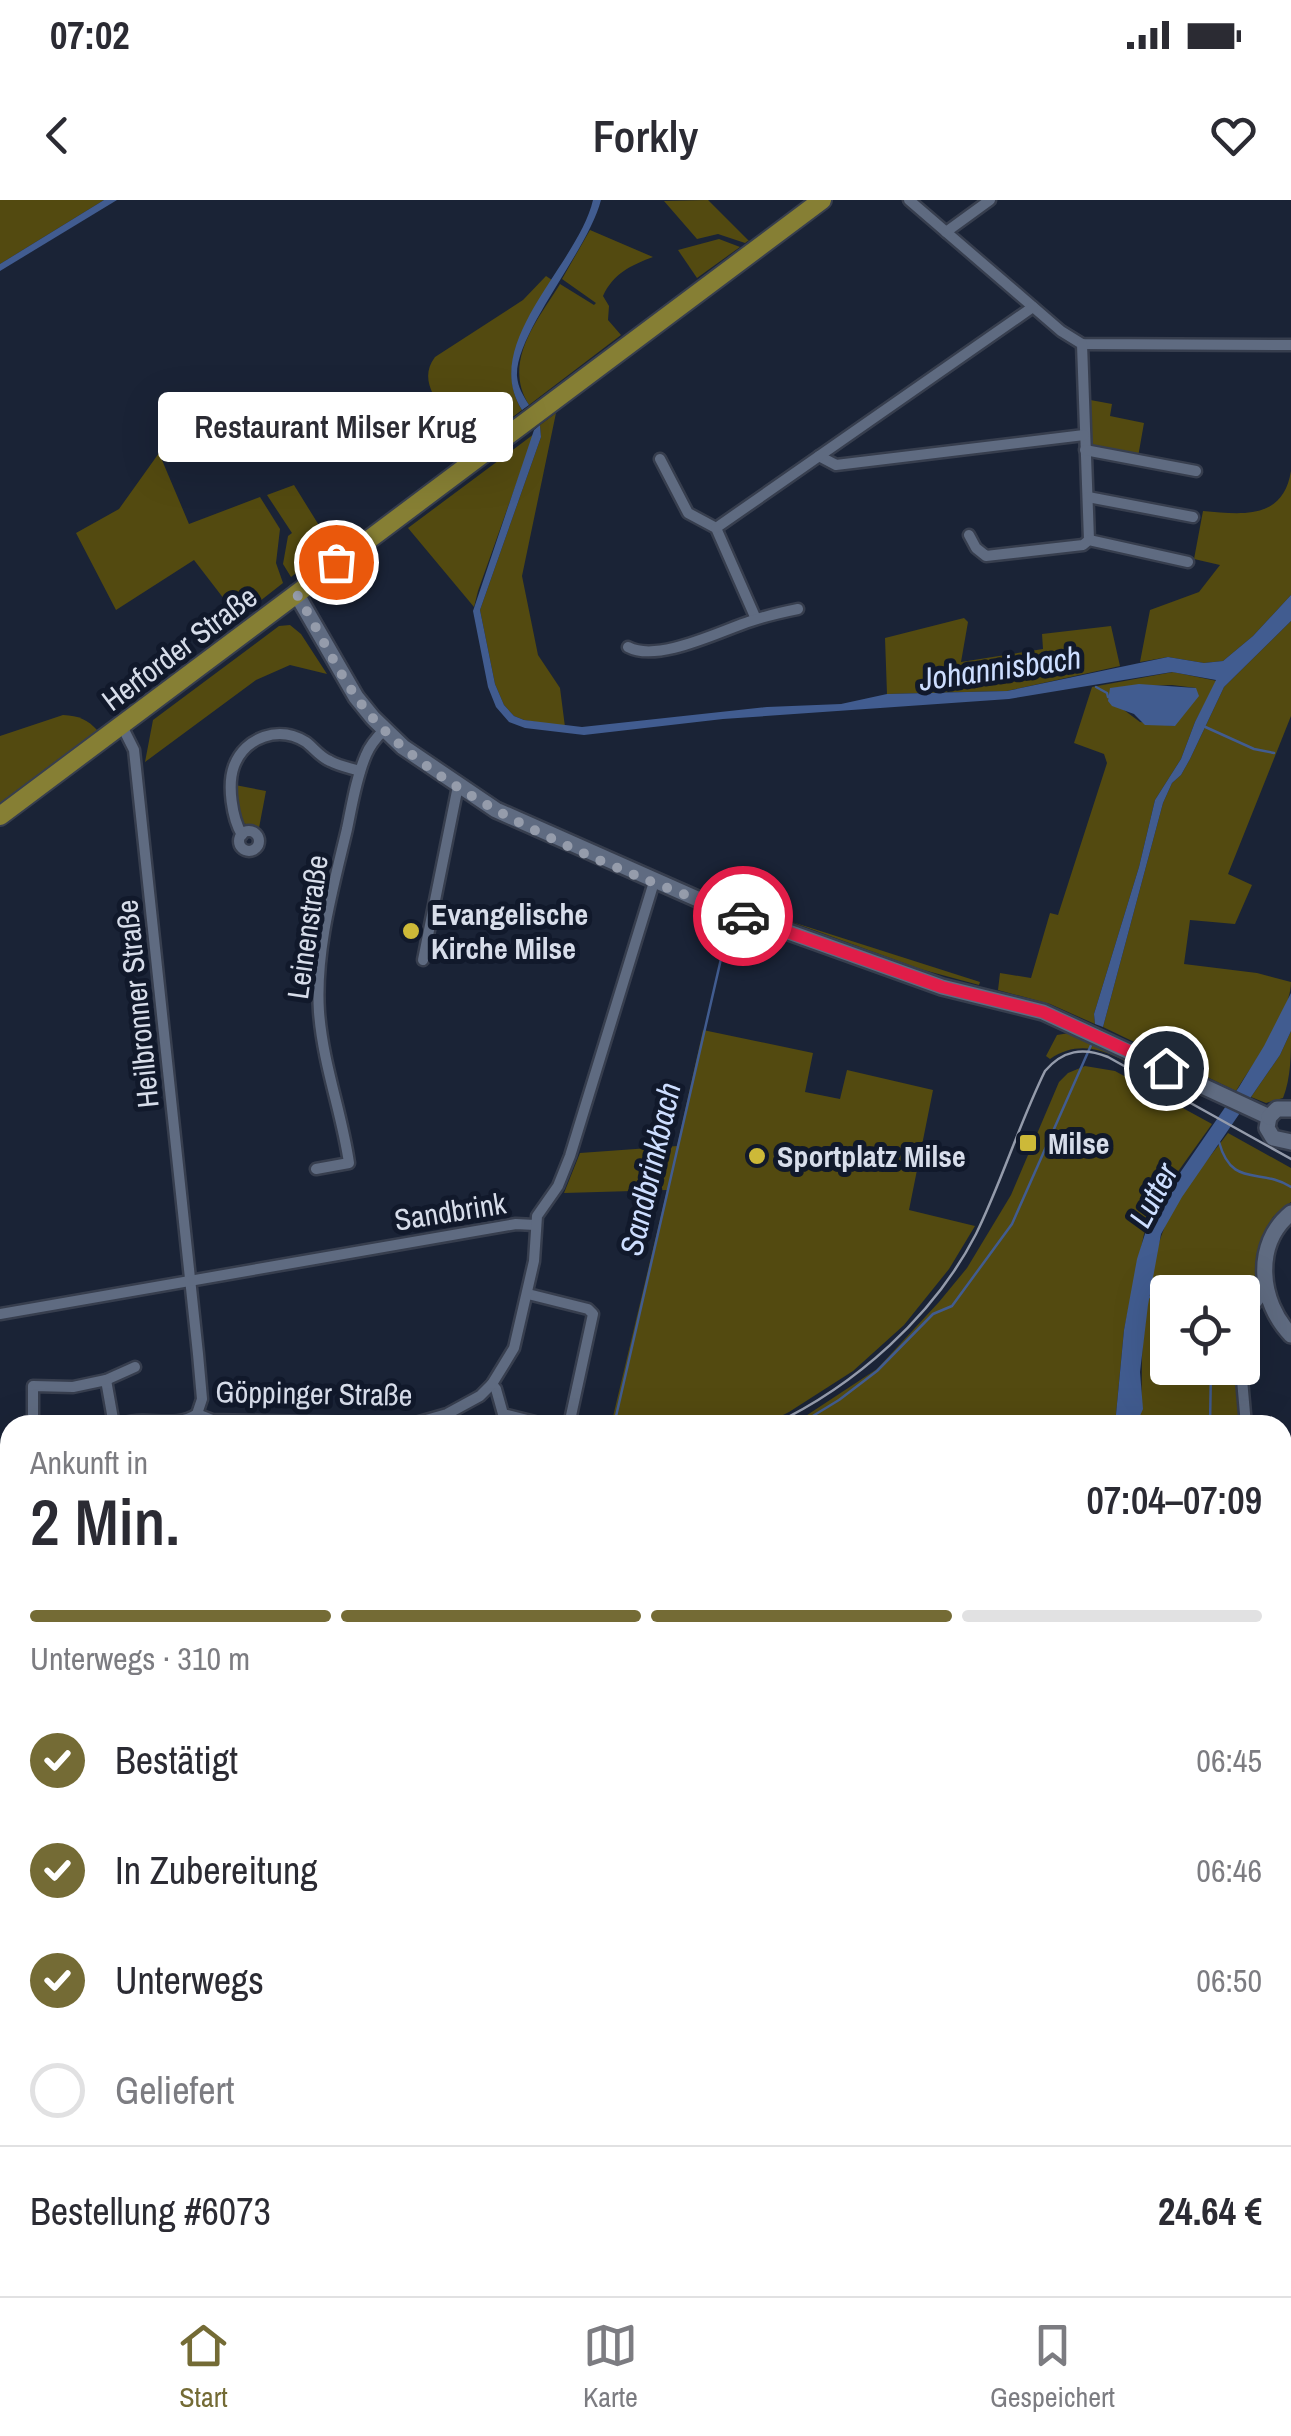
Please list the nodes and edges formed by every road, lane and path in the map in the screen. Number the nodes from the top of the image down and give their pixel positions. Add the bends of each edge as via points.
1 (822, 200) edge
2 (909, 200) edge
3 (990, 200) edge
4 (946, 232) junction
5 (1033, 307) junction
6 (1082, 344) junction
7 (1291, 345) edge
8 (1084, 436) junction
9 (1085, 450) junction
10 (819, 456) junction
11 (660, 459) dead end
12 (1196, 471) dead end
13 (1088, 497) junction
14 (1193, 517) dead end
15 (716, 528) junction
16 (969, 536) dead end
17 (1089, 540) junction
18 (1188, 562) dead end
19 (296, 593) junction
20 (798, 608) dead end
21 (756, 619) junction
22 (628, 648) dead end
23 (122, 726) junction
24 (384, 730) junction
25 (360, 770) junction
26 (458, 786) junction
27 (0, 816) edge
28 (242, 835) dead end
29 (654, 882) junction
30 (423, 960) dead end
31 (1291, 1109) edge
32 (1263, 1114) junction
33 (1291, 1142) edge
34 (316, 1169) dead end
35 (1291, 1213) edge
36 (534, 1226) junction
37 (191, 1280) junction
38 (1266, 1290) junction
39 (528, 1294) junction
40 (1260, 1298) edge
41 (0, 1314) edge
42 (1291, 1334) edge
43 (135, 1367) dead end
44 (106, 1380) junction
45 (492, 1384) junction
46 (1242, 1385) edge
47 (33, 1415) edge
48 (115, 1415) edge
49 (200, 1415) edge
50 (444, 1415) edge
51 (507, 1415) edge
52 (571, 1415) edge
53 (1245, 1415) edge

1 - 19 main road, Herforder Straße
2 - 4 street
3 - 4 street
4 - 5 street
5 - 6 street
5 - 10 street
6 - 7 street
6 - 8 street
8 - 9 street
8 - 10 street via 836,465
9 - 12 street
9 - 13 street
10 - 15 street
11 - 15 street via 688,513
13 - 14 street
13 - 17 street
15 - 21 street
16 - 17 street via 986,556 1083,546
17 - 18 street
19 - 23 main road, Herforder Straße
19 - 24 main road via 356,697
20 - 21 street
21 - 22 street via 664,650
23 - 27 main road, Herforder Straße
23 - 37 street, Heilbronner Straße via 134,750
24 - 25 street, Leinenstraße
24 - 26 main road
25 - 28 street via 328,761 292,736 256,740 232,775
25 - 34 street, Leinenstraße via 328,912 319,1006 350,1163
26 - 29 main road via 509,817
26 - 30 street
29 - 32 main road via 919,979 1043,1012
29 - 36 street, Sandbrink via 564,1172
31 - 32 main road
32 - 33 main road via 1268,1133
35 - 38 main road via 1269,1244
36 - 37 street, Sandbrink
36 - 39 street, Göppinger Straße
37 - 41 street, Sandbrink
37 - 49 street, Heilbronner Straße
38 - 40 street
38 - 42 main road
39 - 45 street, Göppinger Straße via 514,1348
39 - 52 street via 592,1314
43 - 44 street
44 - 47 street via 33,1386
44 - 48 street
45 - 50 street, Göppinger Straße
45 - 51 street
46 - 53 street

